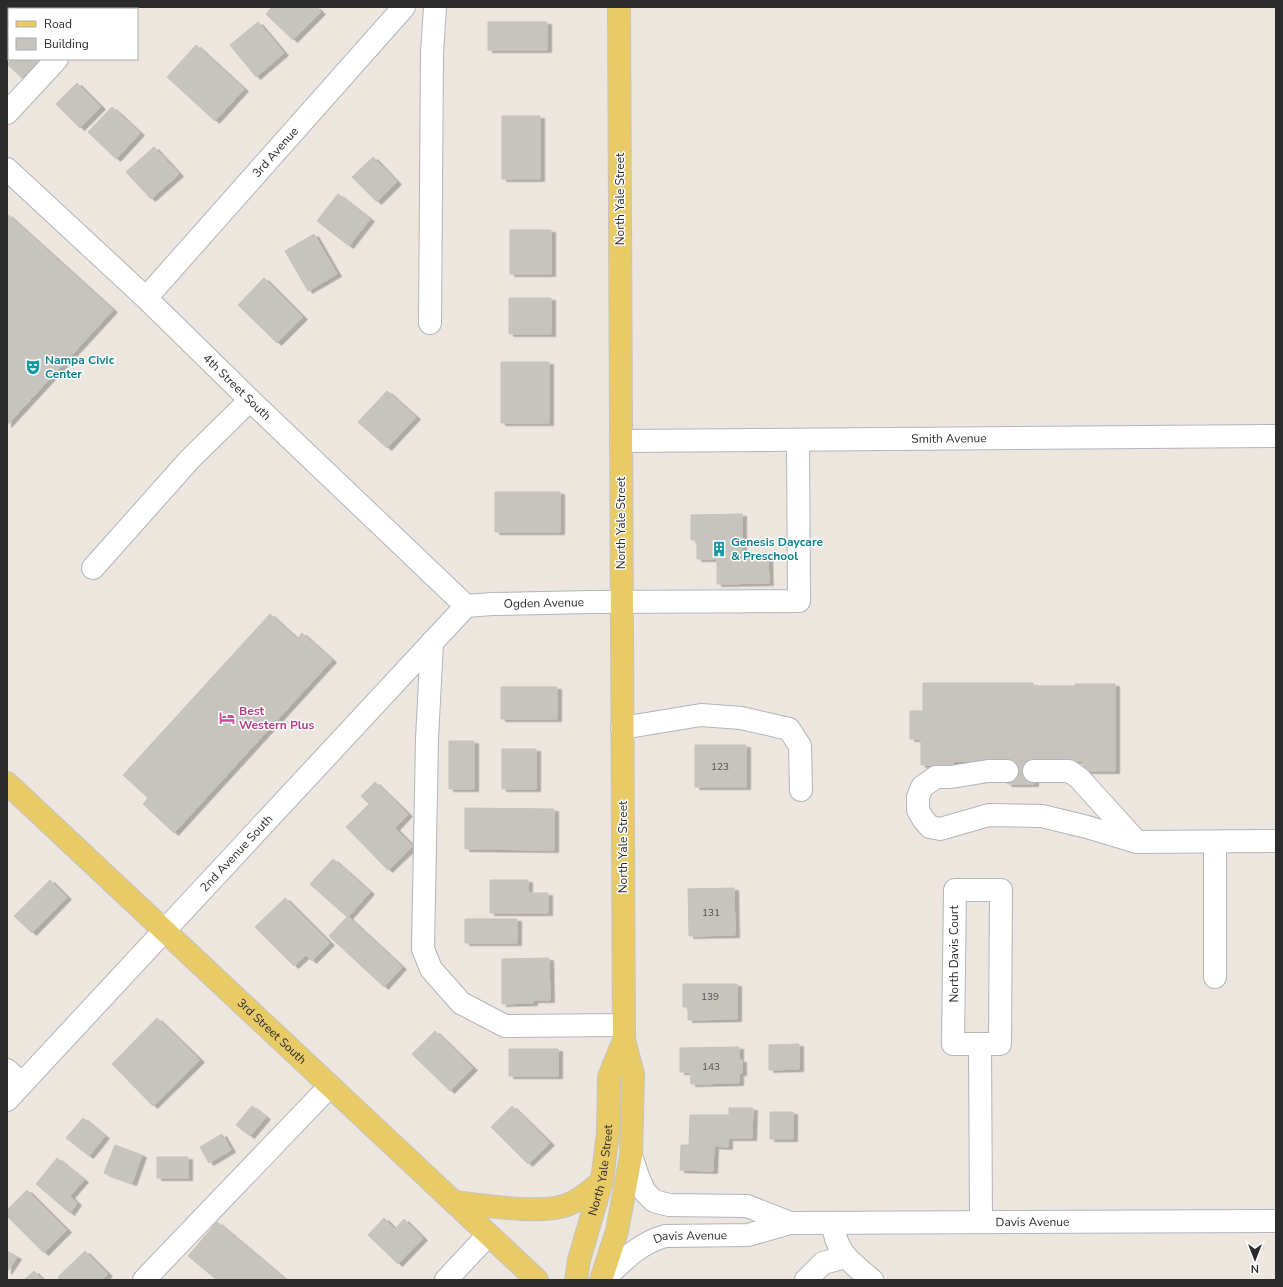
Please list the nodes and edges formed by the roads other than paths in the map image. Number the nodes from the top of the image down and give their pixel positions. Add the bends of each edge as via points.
1 (404, 7) edge
2 (435, 7) edge
3 (619, 7) edge
4 (57, 60) edge
5 (7, 113) edge
6 (7, 169) edge
7 (146, 298) junction
8 (430, 323) dead end
9 (250, 400) junction
10 (1276, 436) edge
11 (798, 440) junction
12 (621, 441) junction
13 (93, 568) dead end
14 (622, 602) junction
15 (466, 606) junction
16 (432, 642) junction
17 (622, 728) junction
18 (1007, 771) dead end
19 (1034, 771) dead end
20 (7, 783) edge
21 (801, 790) dead end
22 (1276, 841) edge
23 (1137, 842) junction
24 (1215, 842) junction
25 (164, 930) junction
26 (1215, 977) dead end
27 (624, 1033) junction
28 (980, 1044) junction
29 (14, 1077) edge
30 (330, 1086) junction
31 (7, 1100) edge
32 (631, 1156) junction
33 (602, 1181) junction
34 (454, 1202) junction
35 (1276, 1221) edge
36 (981, 1222) junction
37 (790, 1223) junction
38 (832, 1223) junction
39 (488, 1235) junction
40 (846, 1257) junction
41 (144, 1280) edge
42 (446, 1280) edge
43 (537, 1280) edge
44 (576, 1280) edge
45 (602, 1280) edge
46 (806, 1280) edge
47 (872, 1280) edge

1 - 7 street, 3rd Avenue
2 - 8 street via 432,52
3 - 12 main road, North Yale Street
4 - 5 street
6 - 7 street, 4th Street South
7 - 9 street, 4th Street South
9 - 13 street via 190,459
9 - 15 street, 4th Street South
10 - 11 street, Smith Avenue
11 - 12 street, Smith Avenue
11 - 14 street, Ogden Avenue via 799,601
12 - 14 main road, North Yale Street
14 - 15 street, Ogden Avenue
14 - 17 main road, North Yale Street
15 - 16 street, 2nd Avenue South
16 - 25 street, 2nd Avenue South
16 - 27 street via 427,739 423,950 431,969 461,1003 505,1026
17 - 21 street via 701,715 741,718 789,729 800,746
17 - 27 main road, North Yale Street
18 - 23 street via 936,777 922,786 918,797 918,810 930,827 940,829 989,815 1042,816
19 - 23 street via 1069,771 1079,778
20 - 25 main road, 3rd Street South
22 - 24 street
23 - 24 street
24 - 26 street
25 - 29 street, 2nd Avenue South
25 - 30 main road, 3rd Street South
27 - 32 main road, North Yale Street via 633,1074
27 - 33 main road, North Yale Street via 609,1077 608,1133
28 - 28 street, North Davis Court via 1000,1044 1001,890 955,890 954,1044
28 - 36 street
29 - 31 street, 2nd Avenue South
30 - 34 main road, 3rd Street South
30 - 41 street
32 - 37 street, Davis Avenue via 645,1192 654,1201 669,1205 746,1206
32 - 45 main road, North Yale Street via 617,1231
33 - 34 main road via 584,1196 566,1205 547,1210
33 - 44 main road, North Yale Street
34 - 39 main road, 3rd Street South
35 - 36 street, Davis Avenue
36 - 38 street, Davis Avenue
37 - 38 street, Davis Avenue
37 - 45 street, Davis Avenue via 748,1235 658,1238 633,1251
38 - 40 street via 834,1236
39 - 42 street
39 - 43 main road, 3rd Street South
40 - 46 street via 823,1263
40 - 47 street

